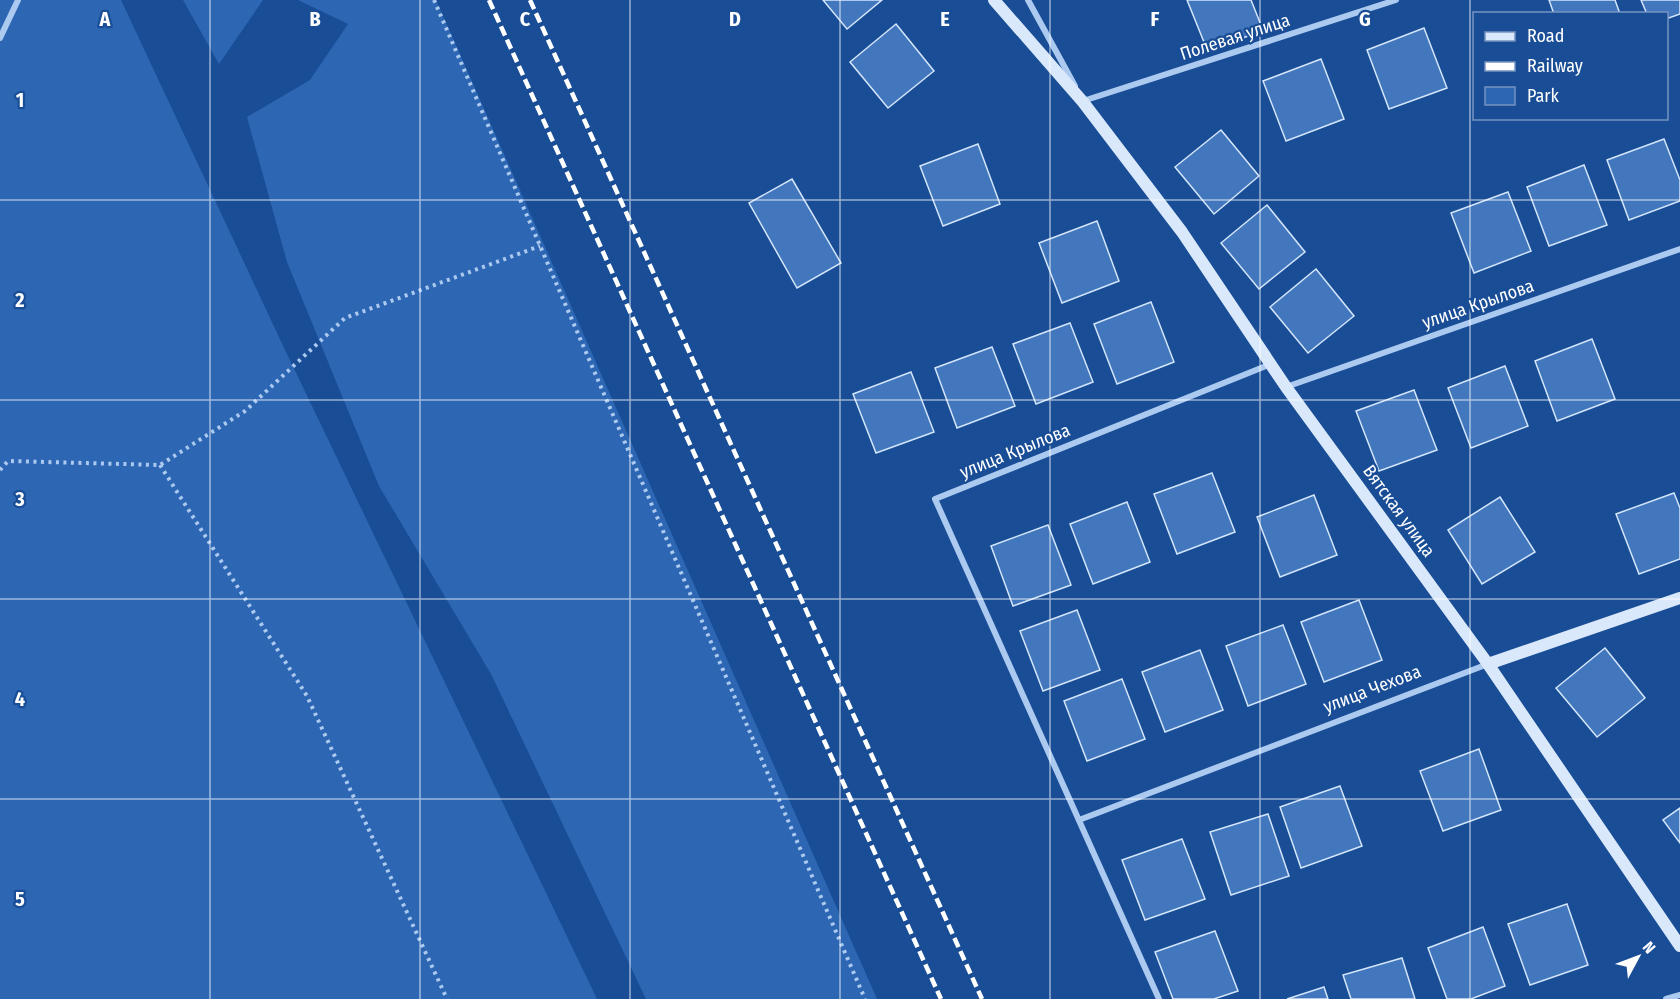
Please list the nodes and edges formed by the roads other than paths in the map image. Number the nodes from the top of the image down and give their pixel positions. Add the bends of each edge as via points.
1 (18, 0) edge
2 (994, 0) edge
3 (1028, 0) edge
4 (1396, 0) edge
5 (0, 38) edge
6 (1083, 102) junction
7 (1680, 249) edge
8 (1272, 364) junction
9 (1286, 387) junction
10 (1680, 598) edge
11 (1488, 664) junction
12 (1079, 820) junction
13 (1680, 946) edge
14 (1680, 995) edge
15 (1159, 999) edge
16 (1666, 999) edge

1 - 5 street
2 - 6 main road, Вятская улица
3 - 6 street
4 - 6 street, Полевая улица
6 - 8 main road, Вятская улица via 1182,232
7 - 9 street, улица Крылова
8 - 9 main road, Вятская улица
8 - 12 street, улица Крылова via 935,499
9 - 11 main road, Вятская улица
10 - 11 main road, улица Чехова
11 - 12 street, улица Чехова
11 - 13 main road, Вятская улица
12 - 15 street
14 - 16 street

